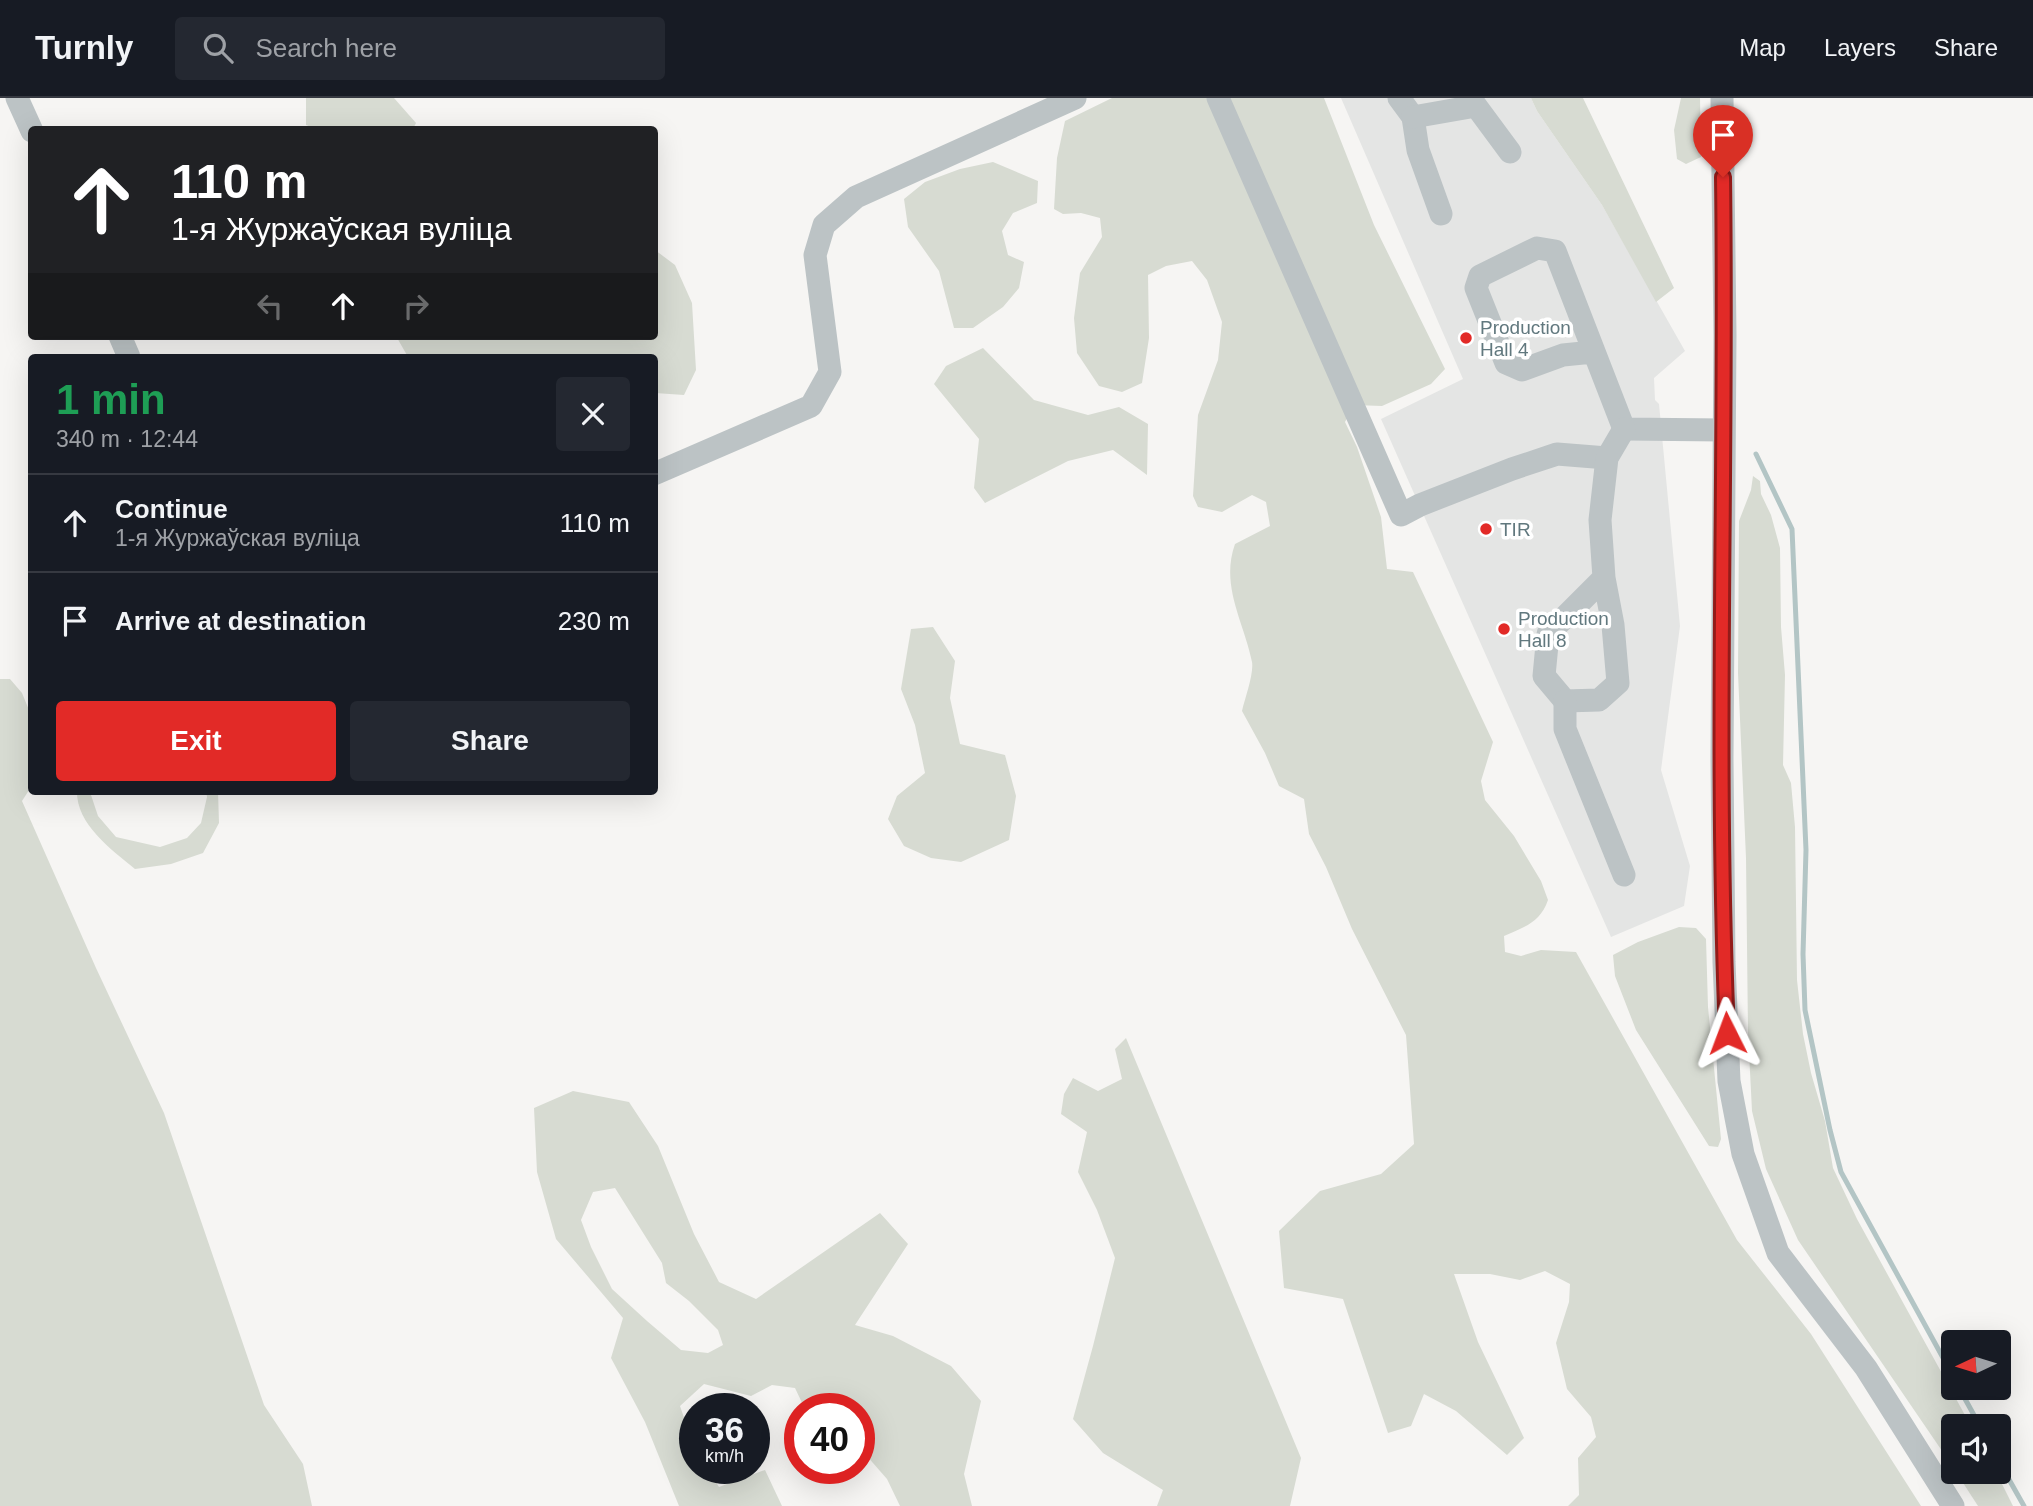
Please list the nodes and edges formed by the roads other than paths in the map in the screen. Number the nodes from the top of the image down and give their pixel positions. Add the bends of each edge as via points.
1 (17, 98) edge
2 (1074, 98) edge
3 (1218, 98) edge
4 (1399, 98) edge
5 (1722, 98) edge
6 (1413, 117) junction
7 (30, 126) edge
8 (1510, 152) dead end
9 (1441, 215) dead end
10 (1593, 352) junction
11 (1624, 429) junction
12 (1723, 430) junction
13 (1607, 458) junction
14 (658, 472) edge
15 (1604, 578) junction
16 (1564, 701) junction
17 (1624, 875) dead end
18 (1953, 1506) edge

1 - 7 street
2 - 14 street via 856,197 824,225 815,255 830,372 811,406
3 - 13 street via 1401,515 1558,454
4 - 6 street
5 - 12 street
6 - 8 street via 1476,106
6 - 9 street via 1418,149
10 - 10 street via 1555,251 1537,248 1480,276 1476,288 1506,363 1522,370 1563,355
10 - 11 street
11 - 12 street
11 - 13 street
12 - 18 street via 1724,962 1730,1081 1743,1154 1778,1253 1866,1368
13 - 15 street via 1600,520
15 - 16 street via 1548,634 1544,676
15 - 16 street via 1614,625 1618,683 1599,700
16 - 17 street via 1564,729

